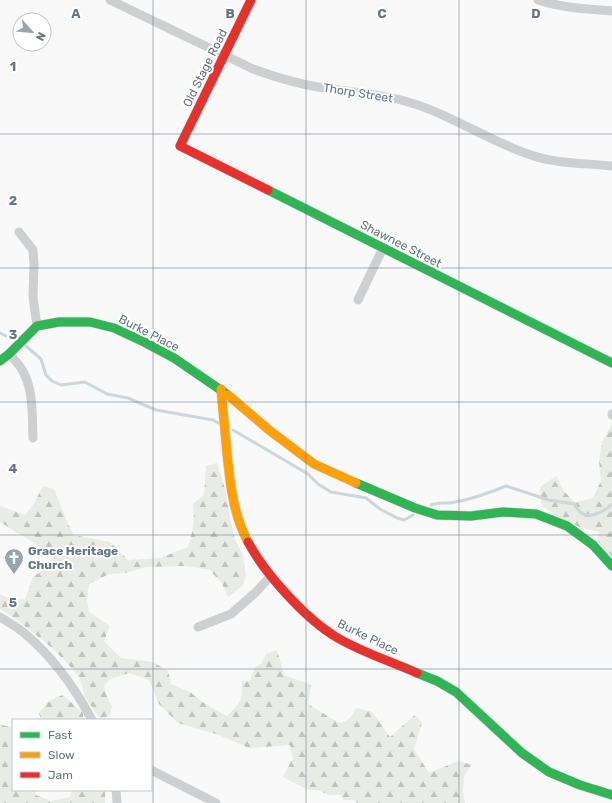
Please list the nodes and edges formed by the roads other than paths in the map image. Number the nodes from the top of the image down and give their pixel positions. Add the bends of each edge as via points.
1 (110, 0) edge
2 (251, 0) edge
3 (538, 0) edge
4 (612, 11) edge
5 (224, 54) junction
6 (180, 146) joint
7 (612, 166) edge
8 (19, 232) dead end
9 (383, 248) junction
10 (358, 300) dead end
11 (36, 326) junction
12 (9, 354) junction
13 (0, 361) edge
14 (612, 363) edge
15 (221, 388) junction
16 (33, 438) dead end
17 (612, 566) edge
18 (271, 576) junction
19 (0, 617) edge
20 (198, 627) dead end
21 (91, 719) edge
22 (152, 771) edge
23 (116, 791) edge
24 (612, 795) edge
25 (117, 803) edge
26 (216, 803) edge

1 - 5 street, Thorp Street
2 - 5 street, Old Stage Road
3 - 4 street via 588,10
5 - 6 street, Old Stage Road
5 - 7 street, Thorp Street via 253,69 297,83 407,101 529,155 551,160
6 - 9 street, Shawnee Street
8 - 11 street via 33,250
9 - 10 street
9 - 14 street, Shawnee Street
11 - 12 street
11 - 15 street, Burke Place via 59,322 90,322 114,328 174,358
12 - 13 street
12 - 16 street via 26,377 31,398
15 - 17 street, Burke Place via 269,430 314,464 364,487 415,508 437,514 536,514 566,526 593,545
15 - 18 street, Burke Place via 231,491 236,512 243,533
18 - 20 street via 231,614
18 - 24 street, Burke Place via 310,618 336,637 437,681 456,692 539,766 580,785
19 - 21 street via 23,632 47,655 68,681
22 - 26 street
23 - 25 street

